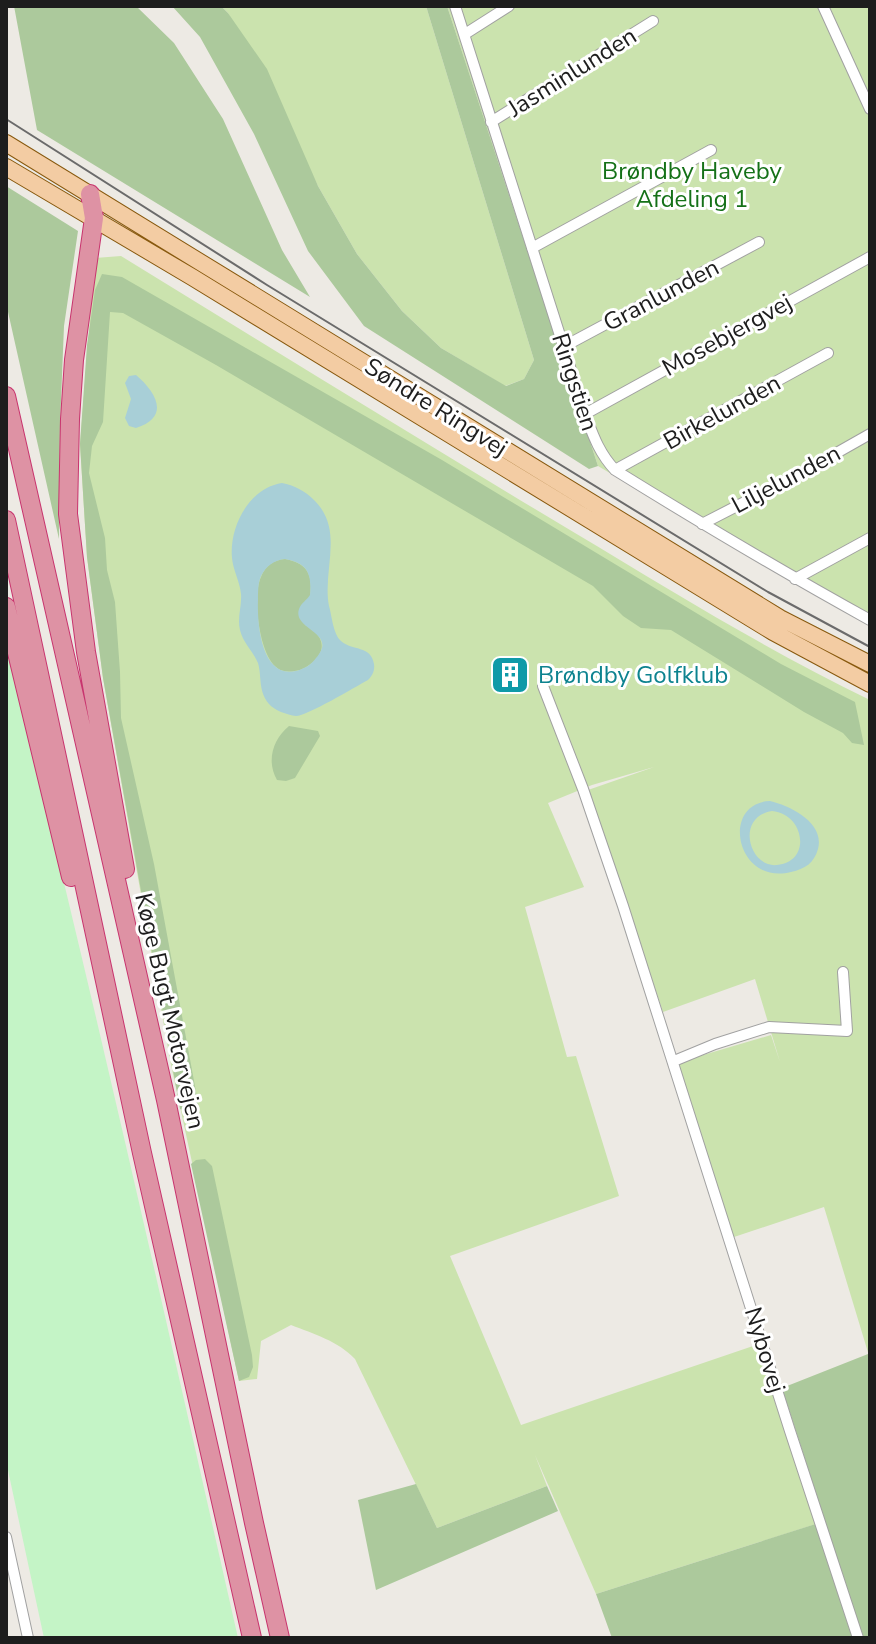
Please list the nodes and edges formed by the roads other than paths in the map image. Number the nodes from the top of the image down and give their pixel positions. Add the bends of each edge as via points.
1 (455, 6) edge
2 (509, 6) edge
3 (823, 6) edge
4 (653, 21) dead end
5 (465, 34) junction
6 (870, 109) edge
7 (491, 122) junction
8 (6, 143) edge
9 (711, 150) dead end
10 (6, 167) edge
11 (90, 194) junction
12 (94, 218) junction
13 (759, 242) dead end
14 (532, 248) junction
15 (870, 257) edge
16 (563, 347) junction
17 (828, 353) dead end
18 (6, 396) edge
19 (585, 414) junction
20 (870, 434) edge
21 (615, 470) junction
22 (6, 520) edge
23 (702, 524) junction
24 (870, 538) edge
25 (795, 579) junction
26 (6, 607) edge
27 (870, 620) edge
28 (870, 664) edge
29 (870, 684) edge
30 (543, 686) dead end
31 (843, 972) dead end
32 (674, 1061) junction
33 (166, 1100) junction
34 (142, 1153) junction
35 (6, 1537) edge
36 (28, 1638) edge
37 (252, 1638) edge
38 (280, 1638) edge
39 (858, 1638) edge

1 - 5 street, Ringstien
2 - 5 street
3 - 6 street
4 - 7 street, Jasminlunden
5 - 7 street, Ringstien
7 - 14 street, Ringstien
8 - 11 main road, Søndre Ringvej
9 - 14 street
10 - 12 main road, Søndre Ringvej
11 - 12 highway
11 - 28 main road, Søndre Ringvej via 780,618
12 - 29 main road, Søndre Ringvej via 773,632
12 - 33 highway via 74,360 68,514 86,652
13 - 16 street, Granlunden
14 - 16 street, Ringstien
15 - 19 street, Mosebjergvej
16 - 19 street, Ringstien
17 - 21 street, Birkelunden
18 - 33 highway, Køge Bugt Motorvejen
19 - 21 street, Ringstien via 596,445
20 - 23 street, Liljelunden
21 - 23 street, Ringstien
22 - 34 highway
23 - 25 street, Ringstien
24 - 25 street
25 - 27 street, Ringstien
26 - 34 highway via 133,1136
30 - 32 street, Nybovej
31 - 32 street via 847,1031 769,1027
32 - 39 street, Nybovej
33 - 38 highway, Køge Bugt Motorvejen
34 - 37 highway
35 - 36 street

